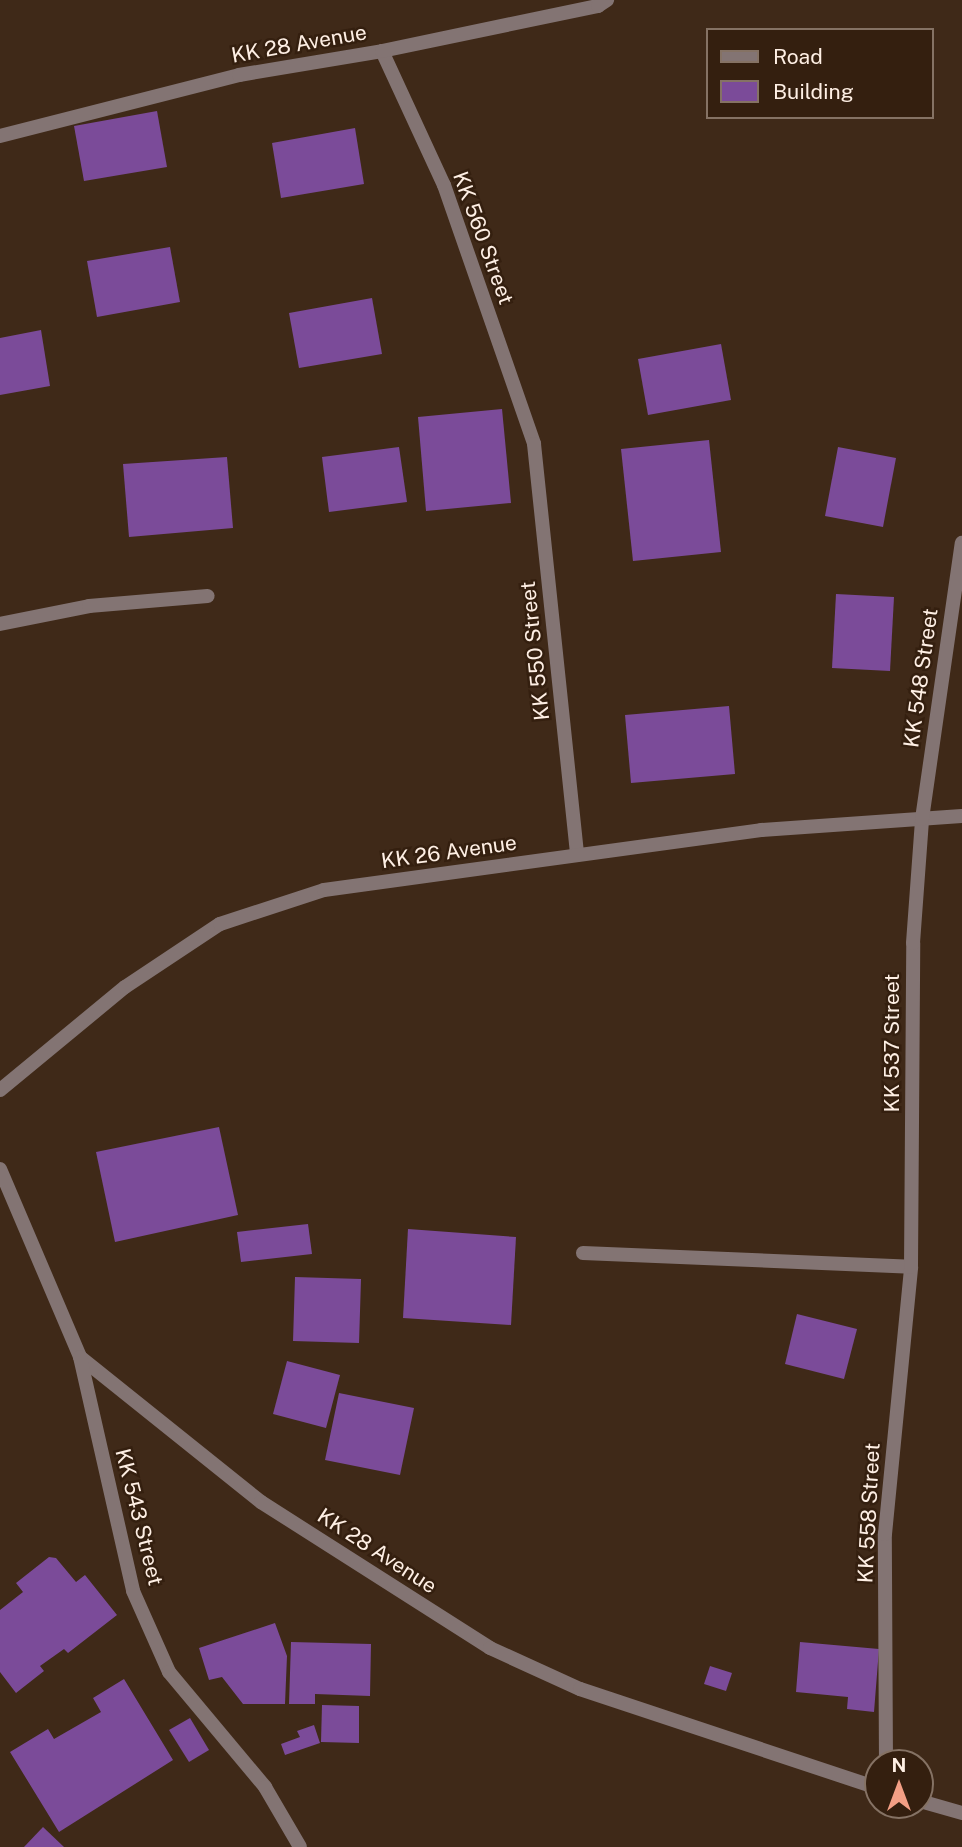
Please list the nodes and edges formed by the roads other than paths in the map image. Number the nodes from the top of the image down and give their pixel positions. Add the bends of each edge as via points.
1 (607, 0) edge
2 (382, 51) junction
3 (0, 136) edge
4 (534, 444) joint
5 (962, 543) edge
6 (208, 596) dead end
7 (0, 624) edge
8 (962, 816) edge
9 (922, 819) junction
10 (577, 855) junction
11 (0, 1090) edge
12 (0, 1169) edge
13 (583, 1252) dead end
14 (911, 1267) junction
15 (80, 1357) junction
16 (886, 1749) edge
17 (864, 1783) edge
18 (934, 1805) edge
19 (962, 1813) edge
20 (300, 1847) edge

1 - 2 street, KK 28 Avenue via 598,6
2 - 3 street, KK 28 Avenue via 239,75
2 - 4 street, KK 560 Street via 444,185
4 - 10 street, KK 550 Street
5 - 9 street, KK 548 Street
6 - 7 street via 89,606
8 - 9 street, KK 26 Avenue
9 - 10 street, KK 26 Avenue via 761,830
9 - 14 street, KK 537 Street via 914,943
10 - 11 street, KK 26 Avenue via 324,890 220,924 125,986
12 - 15 street, KK 28 Avenue
13 - 14 street
14 - 16 street, KK 558 Street via 885,1534
15 - 17 street, KK 28 Avenue via 261,1502 490,1648 580,1689
15 - 20 street, KK 543 Street via 133,1591 169,1672 265,1787
18 - 19 street

